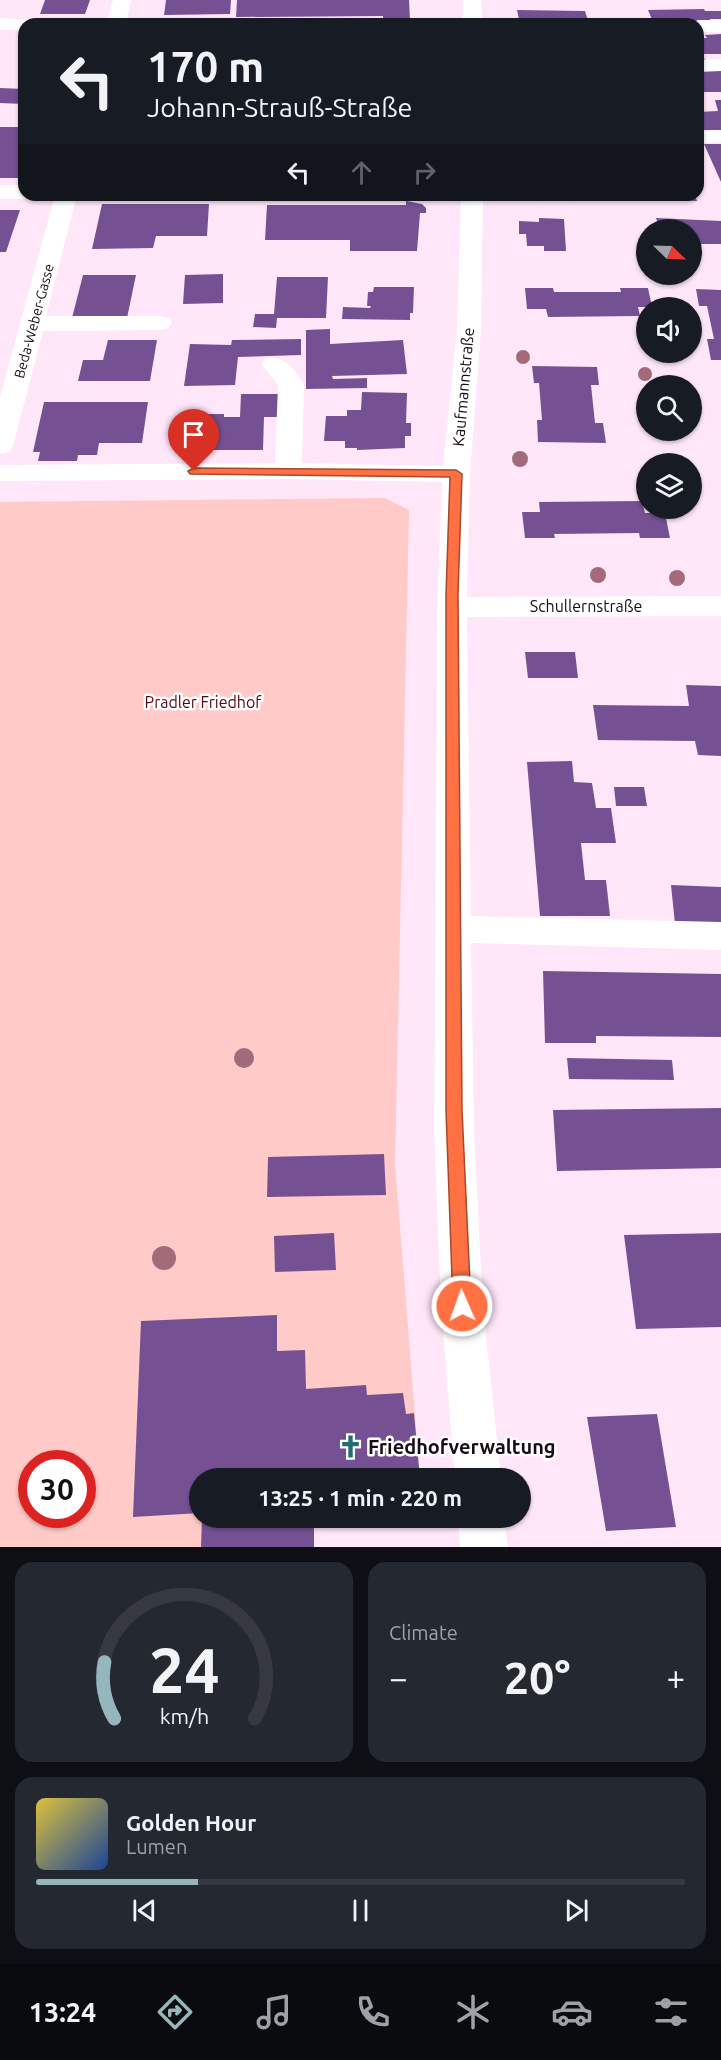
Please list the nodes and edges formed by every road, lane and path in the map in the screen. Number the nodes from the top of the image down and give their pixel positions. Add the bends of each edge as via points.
1 (122, 0) edge
2 (472, 0) edge
3 (118, 18) edge
4 (472, 18) edge
5 (0, 24) edge
6 (18, 24) edge
7 (704, 26) edge
8 (721, 26) edge
9 (721, 65) edge
10 (704, 66) edge
11 (721, 136) edge
12 (704, 137) edge
13 (0, 192) edge
14 (18, 192) edge
15 (64, 201) edge
16 (472, 201) edge
17 (160, 323) dead end
18 (33, 324) junction
19 (274, 364) dead end
20 (0, 446) edge
21 (288, 471) junction
22 (0, 473) edge
23 (456, 474) junction
24 (721, 606) edge
25 (452, 607) junction
26 (453, 929) junction
27 (721, 936) edge
28 (476, 1468) edge
29 (482, 1528) edge
30 (484, 1547) edge

1 - 3 street
2 - 4 street
5 - 6 street
7 - 8 street
9 - 10 street
11 - 12 street
13 - 14 street
15 - 18 street, Beda-Weber-Gasse
16 - 23 street, Kaufmannstraße via 469,330
17 - 18 street
18 - 20 street, Beda-Weber-Gasse
19 - 21 street via 291,384
21 - 22 street via 121,477
21 - 23 street
23 - 25 street, Kaufmannstraße
24 - 25 street, Schullernstraße
25 - 26 street, Kaufmannstraße
26 - 27 street
26 - 28 street, Kaufmannstraße via 454,1132 462,1306
29 - 30 street

